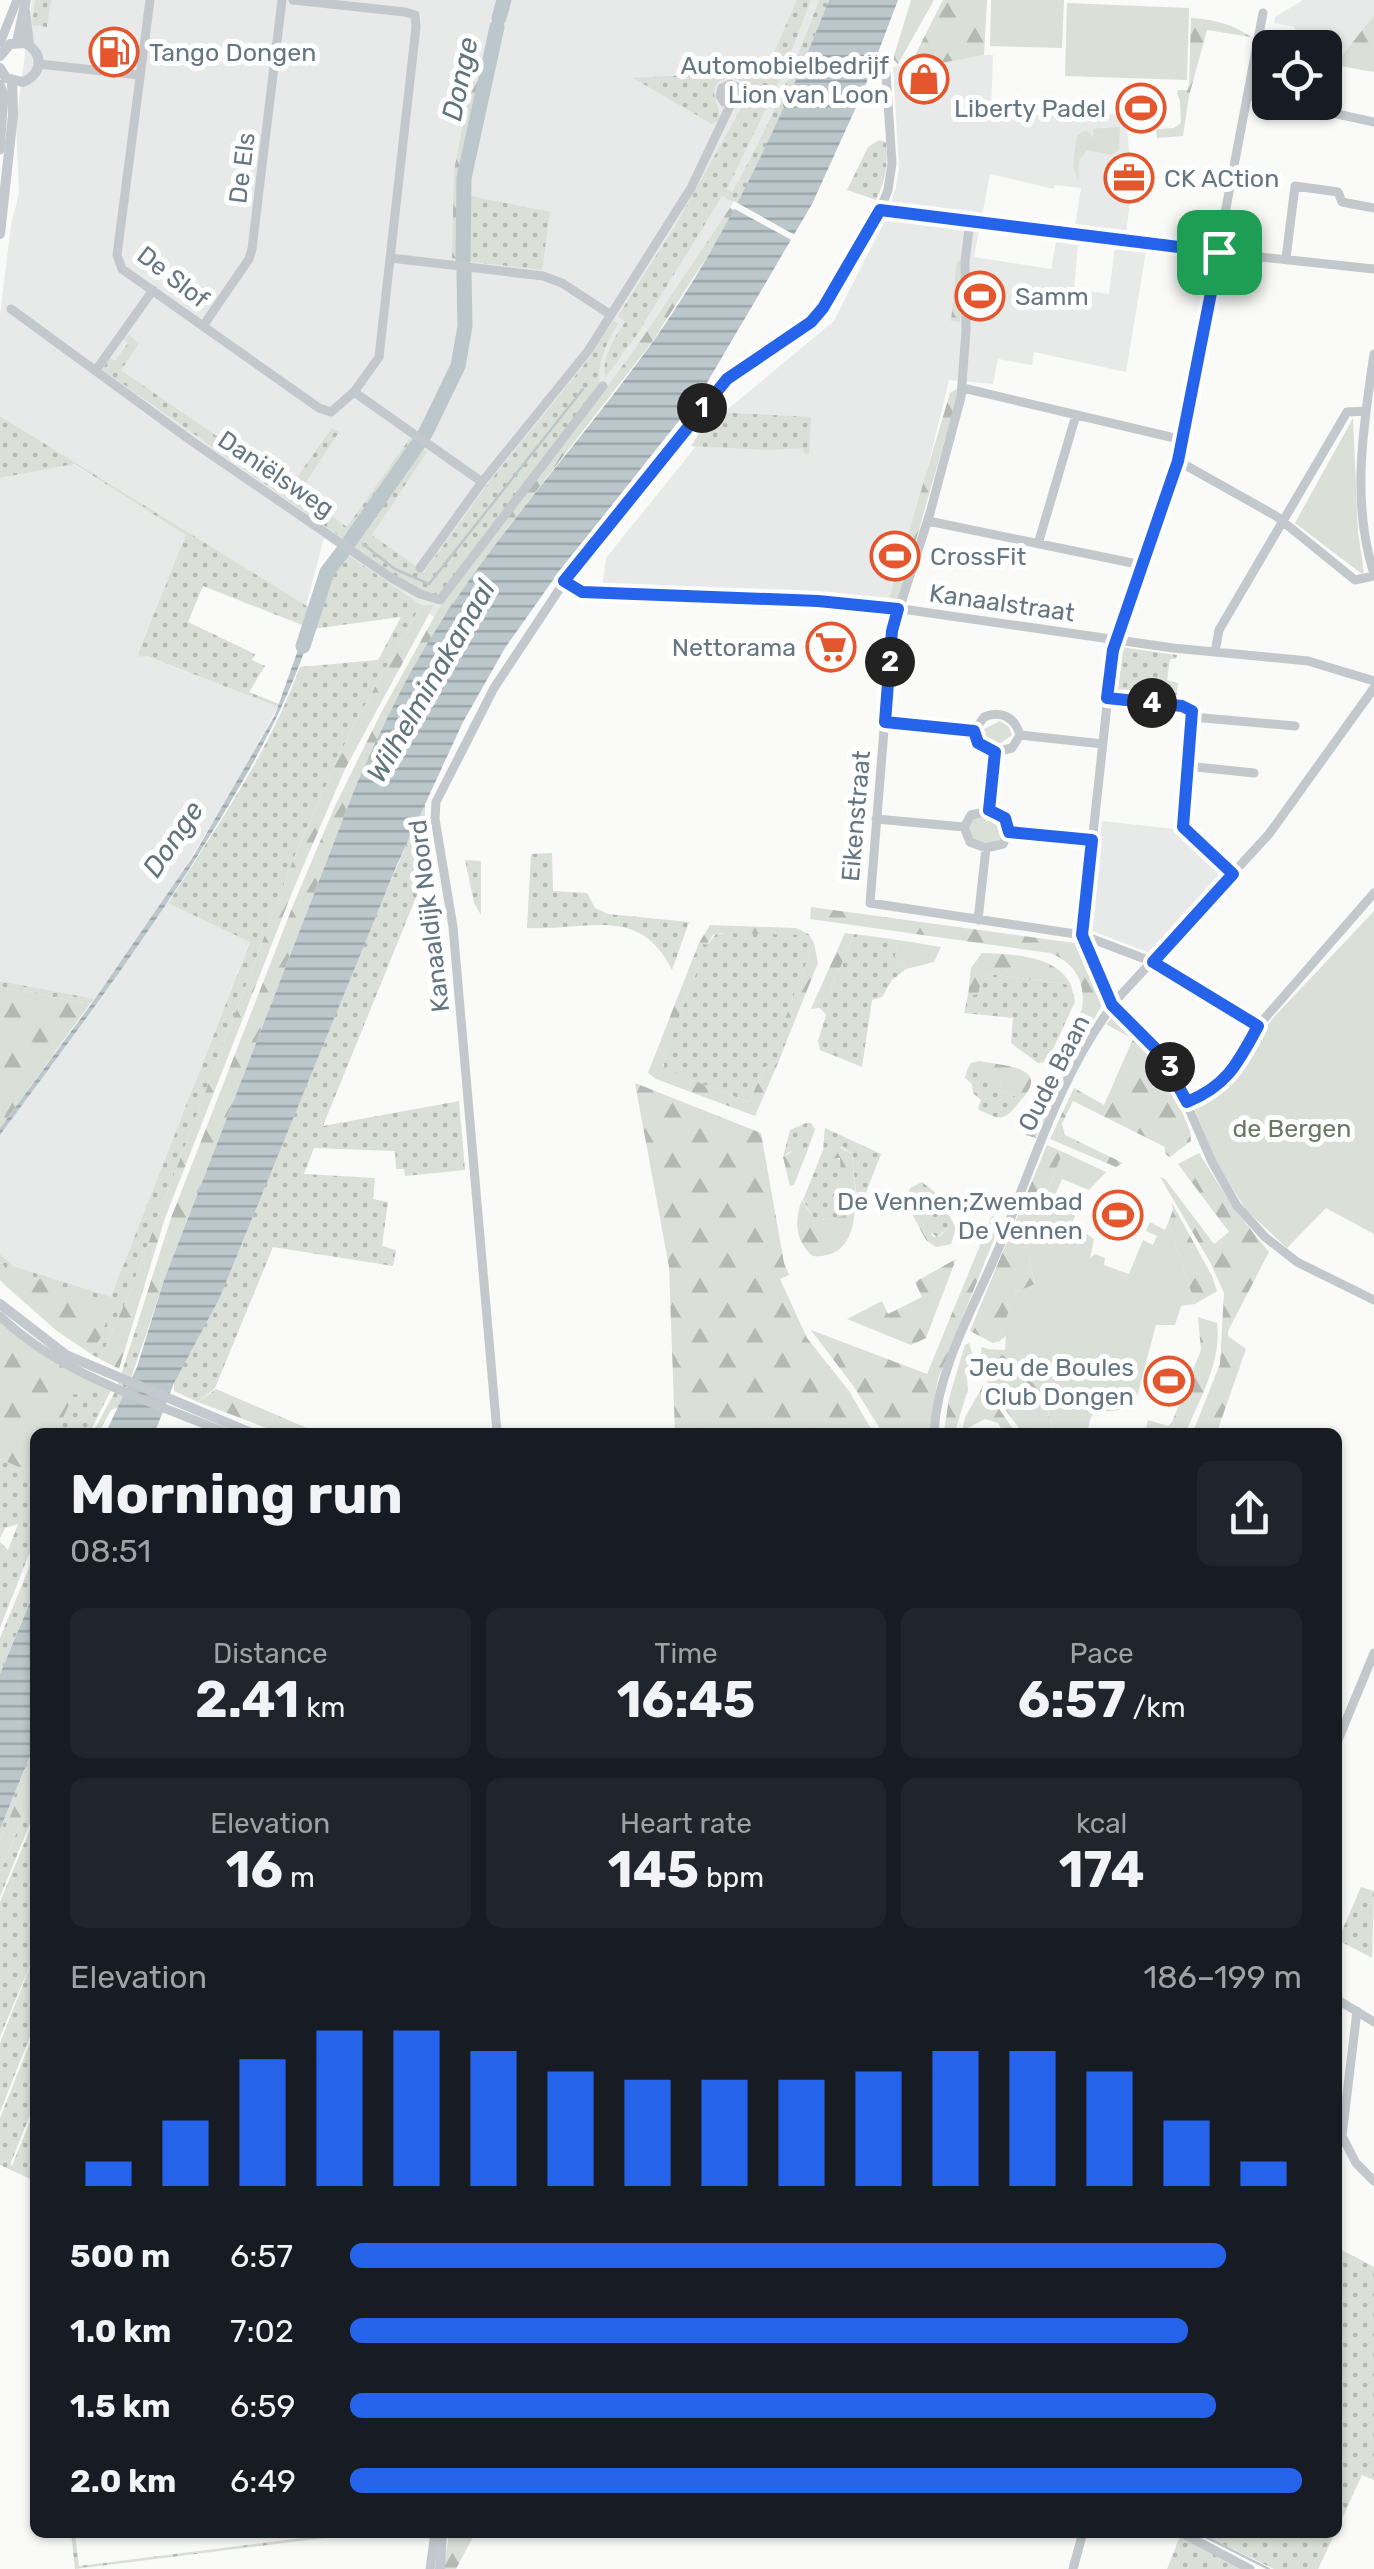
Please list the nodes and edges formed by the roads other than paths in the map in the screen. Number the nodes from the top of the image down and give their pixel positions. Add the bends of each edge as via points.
1 (17, 0) edge
2 (150, 0) edge
3 (282, 0) edge
4 (294, 0) edge
5 (26, 5) edge
6 (1263, 13) dead end
7 (0, 42) edge
8 (23, 43) junction
9 (0, 56) edge
10 (39, 64) junction
11 (0, 68) edge
12 (886, 73) dead end
13 (139, 75) junction
14 (12, 82) edge
15 (1248, 95) junction
16 (1252, 96) edge
17 (731, 104) dead end
18 (1342, 115) edge
19 (1374, 122) edge
20 (3, 155) edge
21 (1374, 208) edge
22 (880, 210) junction
23 (970, 221) junction
24 (0, 234) edge
25 (1219, 252) junction
26 (391, 258) junction
27 (1286, 258) junction
28 (1374, 268) edge
29 (154, 290) junction
30 (10, 309) dead end
31 (611, 315) junction
32 (203, 326) junction
33 (1374, 354) edge
34 (96, 370) junction
35 (603, 386) dead end
36 (963, 388) junction
37 (354, 392) junction
38 (1366, 410) junction
39 (1076, 415) junction
40 (1183, 440) junction
41 (1178, 461) junction
42 (482, 482) junction
43 (928, 521) junction
44 (1283, 522) junction
45 (1038, 544) junction
46 (1142, 566) junction
47 (420, 568) dead end
48 (1374, 575) edge
49 (564, 581) junction
50 (898, 609) junction
51 (1117, 638) junction
52 (1215, 652) junction
53 (1374, 685) edge
54 (1107, 698) junction
55 (1192, 717) junction
56 (885, 722) junction
57 (1295, 726) dead end
58 (974, 731) junction
59 (1020, 736) junction
60 (1103, 744) junction
61 (995, 752) junction
62 (1188, 766) junction
63 (1254, 773) dead end
64 (989, 810) junction
65 (876, 818) junction
66 (964, 827) junction
67 (1009, 832) junction
68 (1092, 840) junction
69 (986, 848) junction
70 (1233, 874) junction
71 (1374, 893) edge
72 (978, 920) junction
73 (1082, 935) junction
74 (1153, 962) junction
75 (1112, 1005) junction
76 (1258, 1026) junction
77 (1187, 1102) junction
78 (1374, 1300) edge
79 (0, 1304) edge
80 (0, 1316) edge
81 (105, 1378) junction
82 (189, 1413) junction
83 (217, 1428) edge
84 (236, 1428) edge
85 (497, 1428) edge
86 (935, 1428) edge
87 (1374, 1652) edge
88 (1342, 1730) edge
89 (1342, 2002) edge
90 (1357, 2011) junction
91 (1374, 2022) edge
92 (1374, 2181) edge
93 (433, 2538) edge
94 (442, 2538) edge
95 (1081, 2538) edge
96 (1191, 2538) edge
97 (430, 2569) edge
98 (440, 2569) edge
99 (1072, 2569) edge
100 (1250, 2569) edge

1 - 7 street
2 - 13 street, De Slof
3 - 32 street, De Els via 250,259
4 - 26 street via 415,15
5 - 8 main road
6 - 15 street
8 - 9 main road
8 - 10 main road via 37,53
10 - 13 street
10 - 14 main road via 34,76
11 - 14 main road
12 - 22 street, Kanaaldijk Noord via 892,163
13 - 29 street, De Slof via 117,255 122,268
14 - 20 main road
14 - 20 street via 4,95
15 - 16 street
15 - 25 street
17 - 31 street via 691,188
18 - 19 street
20 - 24 main road
21 - 27 street via 1342,202 1338,192 1295,186
22 - 23 street
22 - 49 street, Kanaaldijk Noord via 823,308 727,379
23 - 25 street
23 - 36 street, Eikenstraat
25 - 27 street
25 - 40 street
26 - 31 street via 552,278
26 - 37 street via 379,356
27 - 28 street
29 - 32 street, De Slof
29 - 34 street
30 - 34 street, Daniëlsweg
31 - 42 street
32 - 37 street, De Slof via 319,408 330,412
33 - 38 street
34 - 35 street, Daniëlsweg via 390,577 440,600
36 - 39 street
36 - 43 street, Eikenstraat
37 - 42 street
38 - 44 street via 1347,412
38 - 48 street via 1360,487
39 - 40 street
39 - 45 street
40 - 41 street
41 - 44 street
41 - 46 street
42 - 47 street
43 - 45 street
43 - 50 street, Eikenstraat
44 - 48 street via 1356,580
44 - 52 street via 1219,630
45 - 46 street
46 - 51 street
49 - 50 street, Kanaalstraat via 582,592
49 - 85 street, Kanaaldijk Noord via 494,688 436,802 454,927
50 - 51 street, Kanaalstraat
50 - 56 street, Eikenstraat
51 - 52 street, Kanaalstraat
51 - 54 street
52 - 53 street, Kanaalstraat via 1308,661
53 - 70 street, Oude Baan
54 - 55 street via 1182,706
54 - 60 street
55 - 57 street
55 - 62 street
56 - 58 street
56 - 65 street, Eikenstraat
58 - 59 street via 984,717 1000,714
58 - 61 street via 978,743
59 - 60 street
59 - 61 street via 1012,748
60 - 68 street
61 - 64 street
62 - 63 street
62 - 70 street via 1183,827
64 - 66 street via 971,815
64 - 67 street via 1005,818
65 - 66 street
65 - 72 street, Eikenstraat via 868,899 873,906
66 - 69 street via 970,842
67 - 68 street
67 - 69 street via 1003,844
68 - 73 street
69 - 72 street
70 - 74 street, Oude Baan
71 - 76 street
72 - 73 street
73 - 74 street
73 - 75 street
74 - 75 street, Oude Baan
74 - 76 street
75 - 77 street via 1160,1053
75 - 86 street, Oude Baan via 1027,1174 944,1375
76 - 77 street via 1226,1080
77 - 78 street via 1246,1218 1296,1262
79 - 81 main road
80 - 81 street via 46,1352
81 - 82 main road
82 - 83 street
82 - 84 main road
87 - 88 street
89 - 90 street
90 - 91 street
90 - 92 street via 1342,2136
93 - 97 street
94 - 98 main road
95 - 99 street
96 - 100 street

